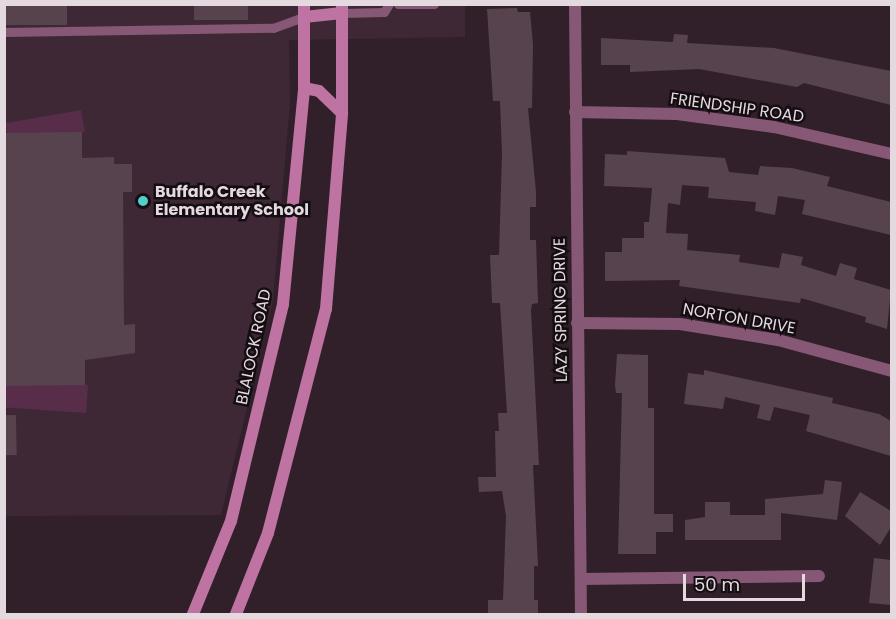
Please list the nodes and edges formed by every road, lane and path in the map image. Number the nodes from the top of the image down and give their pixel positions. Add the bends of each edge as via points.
1 (389, 4) edge
2 (398, 4) edge
3 (434, 4) edge
4 (575, 4) edge
5 (342, 9) edge
6 (304, 11) edge
7 (4, 32) edge
8 (304, 88) junction
9 (575, 112) junction
10 (342, 113) junction
11 (891, 154) edge
12 (577, 323) junction
13 (891, 371) edge
14 (819, 576) dead end
15 (580, 579) junction
16 (193, 615) edge
17 (236, 615) edge
18 (580, 615) edge

1 - 5 lane via 384,12
2 - 3 lane
4 - 9 street, LAZY SPRING DRIVE
5 - 6 main road
5 - 10 main road
6 - 7 lane via 273,28
6 - 8 main road, BLALOCK ROAD
8 - 10 main road via 319,91
8 - 16 main road, BLALOCK ROAD via 283,304 231,521
9 - 11 street, FRIENDSHIP ROAD via 687,116 774,127
9 - 12 street, LAZY SPRING DRIVE
10 - 17 main road via 326,309 268,533
12 - 13 street, NORTON DRIVE via 691,326 778,340
12 - 15 street, LAZY SPRING DRIVE
14 - 15 street
15 - 18 street, LAZY SPRING DRIVE

